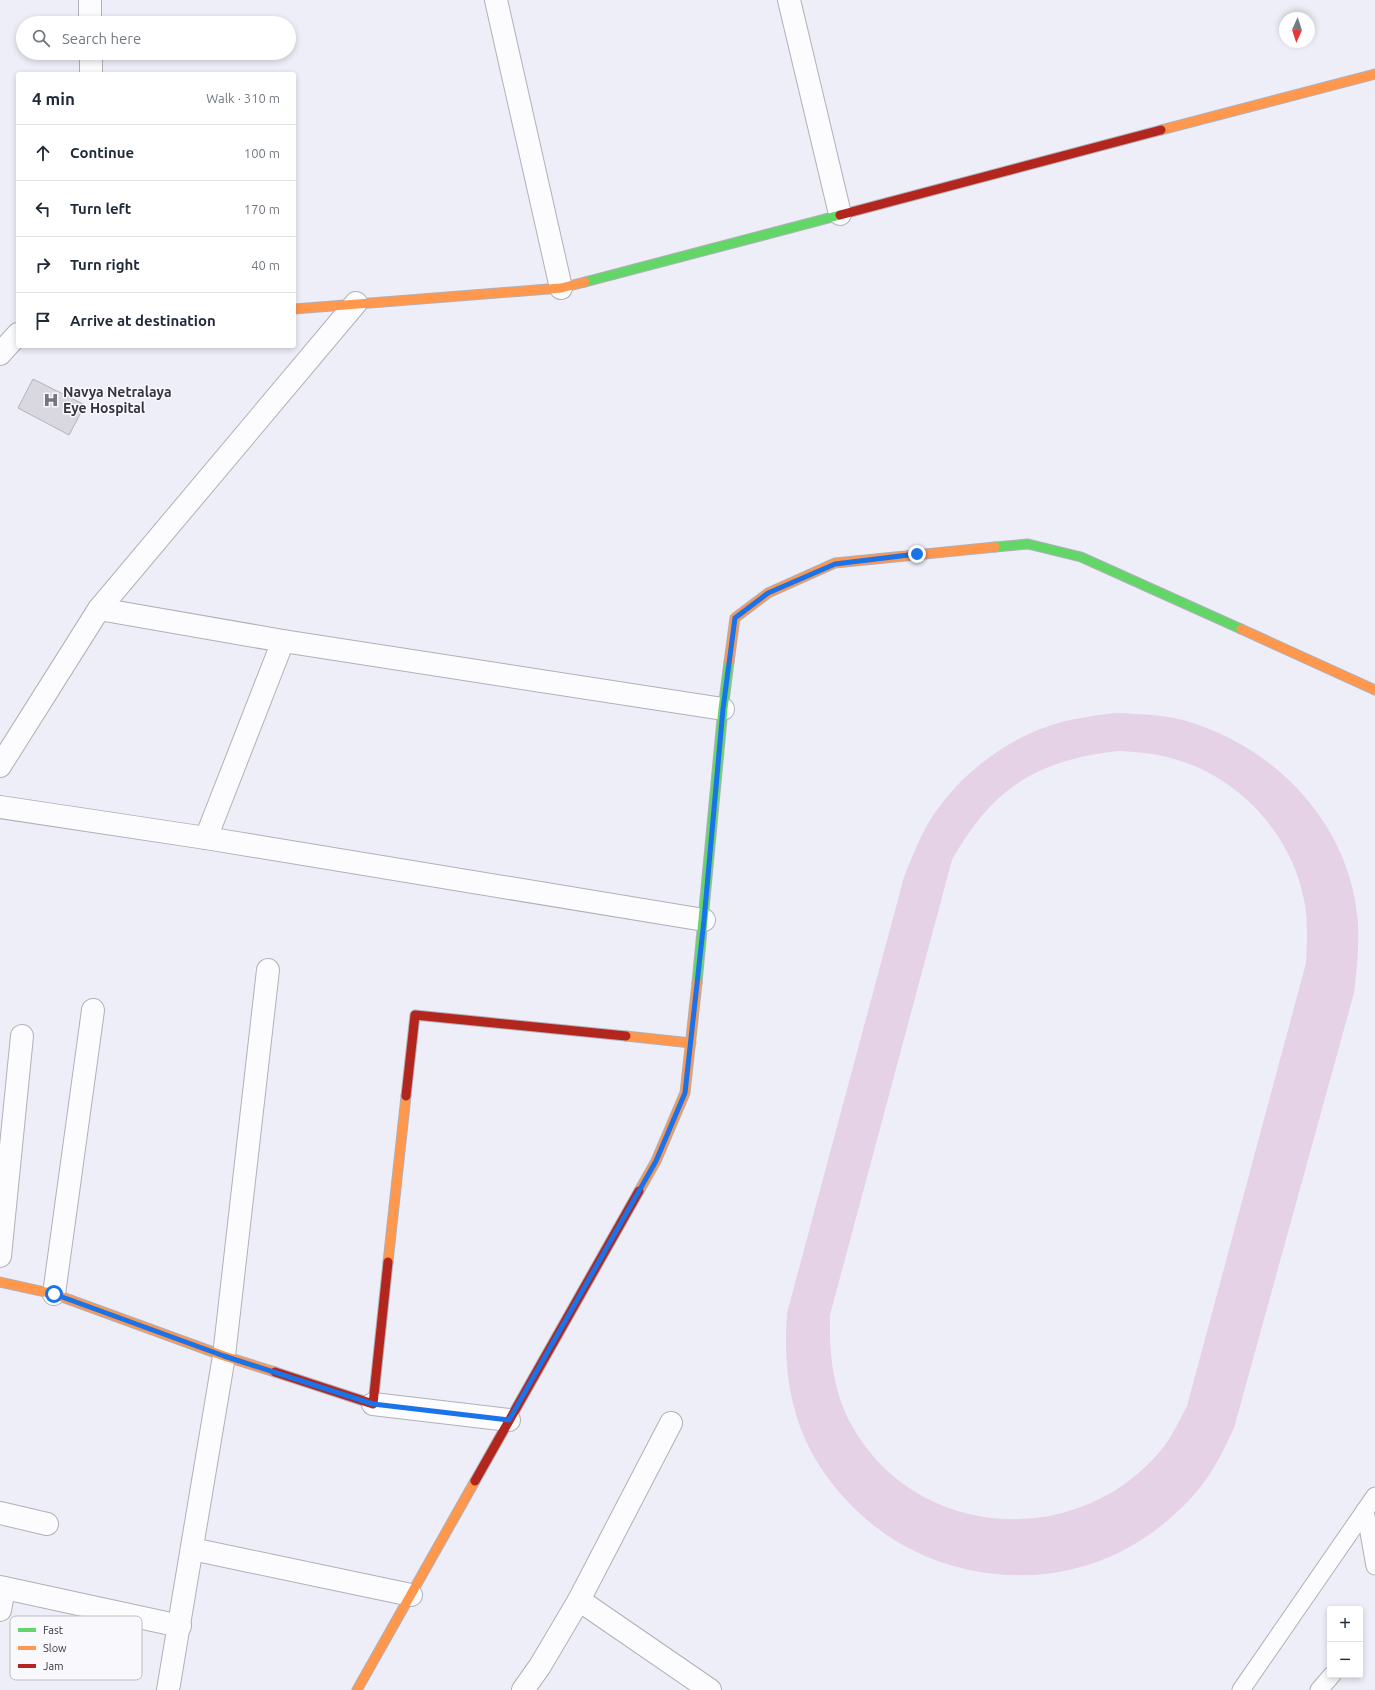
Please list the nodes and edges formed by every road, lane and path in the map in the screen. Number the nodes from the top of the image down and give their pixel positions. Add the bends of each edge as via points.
1 (90, 0) edge
2 (496, 0) edge
3 (789, 0) edge
4 (90, 16) edge
5 (91, 60) edge
6 (91, 72) edge
7 (1375, 74) edge
8 (840, 214) junction
9 (561, 288) junction
10 (356, 303) junction
11 (296, 309) edge
12 (16, 333) edge
13 (0, 334) edge
14 (16, 335) edge
15 (0, 354) edge
16 (99, 609) junction
17 (283, 641) junction
18 (1375, 690) edge
19 (723, 709) junction
20 (0, 766) edge
21 (0, 807) edge
22 (206, 838) junction
23 (704, 920) junction
24 (268, 970) dead end
25 (93, 1010) dead end
26 (22, 1036) dead end
27 (691, 1043) junction
28 (0, 1256) edge
29 (0, 1282) edge
30 (54, 1294) junction
31 (224, 1356) junction
32 (373, 1404) junction
33 (509, 1420) junction
34 (671, 1423) dead end
35 (1370, 1503) edge
36 (0, 1513) edge
37 (47, 1524) dead end
38 (192, 1549) junction
39 (1375, 1566) edge
40 (2, 1588) edge
41 (411, 1595) junction
42 (579, 1600) junction
43 (0, 1610) edge
44 (133, 1616) edge
45 (142, 1618) edge
46 (180, 1626) junction
47 (1329, 1678) edge
48 (168, 1690) edge
49 (357, 1690) edge
50 (523, 1690) edge
51 (710, 1690) edge
52 (1241, 1690) edge
53 (1319, 1690) edge

1 - 4 street
2 - 9 street
3 - 8 street
5 - 6 street
7 - 8 street
8 - 9 street
9 - 10 street
10 - 11 street
10 - 16 street
12 - 13 street
14 - 15 street
16 - 17 street
16 - 20 street
17 - 19 street
17 - 22 street
18 - 19 street via 1081,557 1028,544 835,564 768,593 735,618
19 - 23 street
21 - 22 street
22 - 23 street
23 - 27 street
24 - 31 street
25 - 30 street
26 - 28 street
27 - 32 street via 415,1015
27 - 33 street via 685,1093 656,1161
29 - 30 street
30 - 31 street
31 - 32 street
31 - 38 street
32 - 33 street
33 - 41 street
34 - 42 street
35 - 39 lane
35 - 52 lane
36 - 37 street
38 - 41 street
38 - 46 street
40 - 43 street
40 - 44 street
41 - 49 street
42 - 50 street
42 - 51 street
45 - 46 street
46 - 48 street
47 - 53 lane

